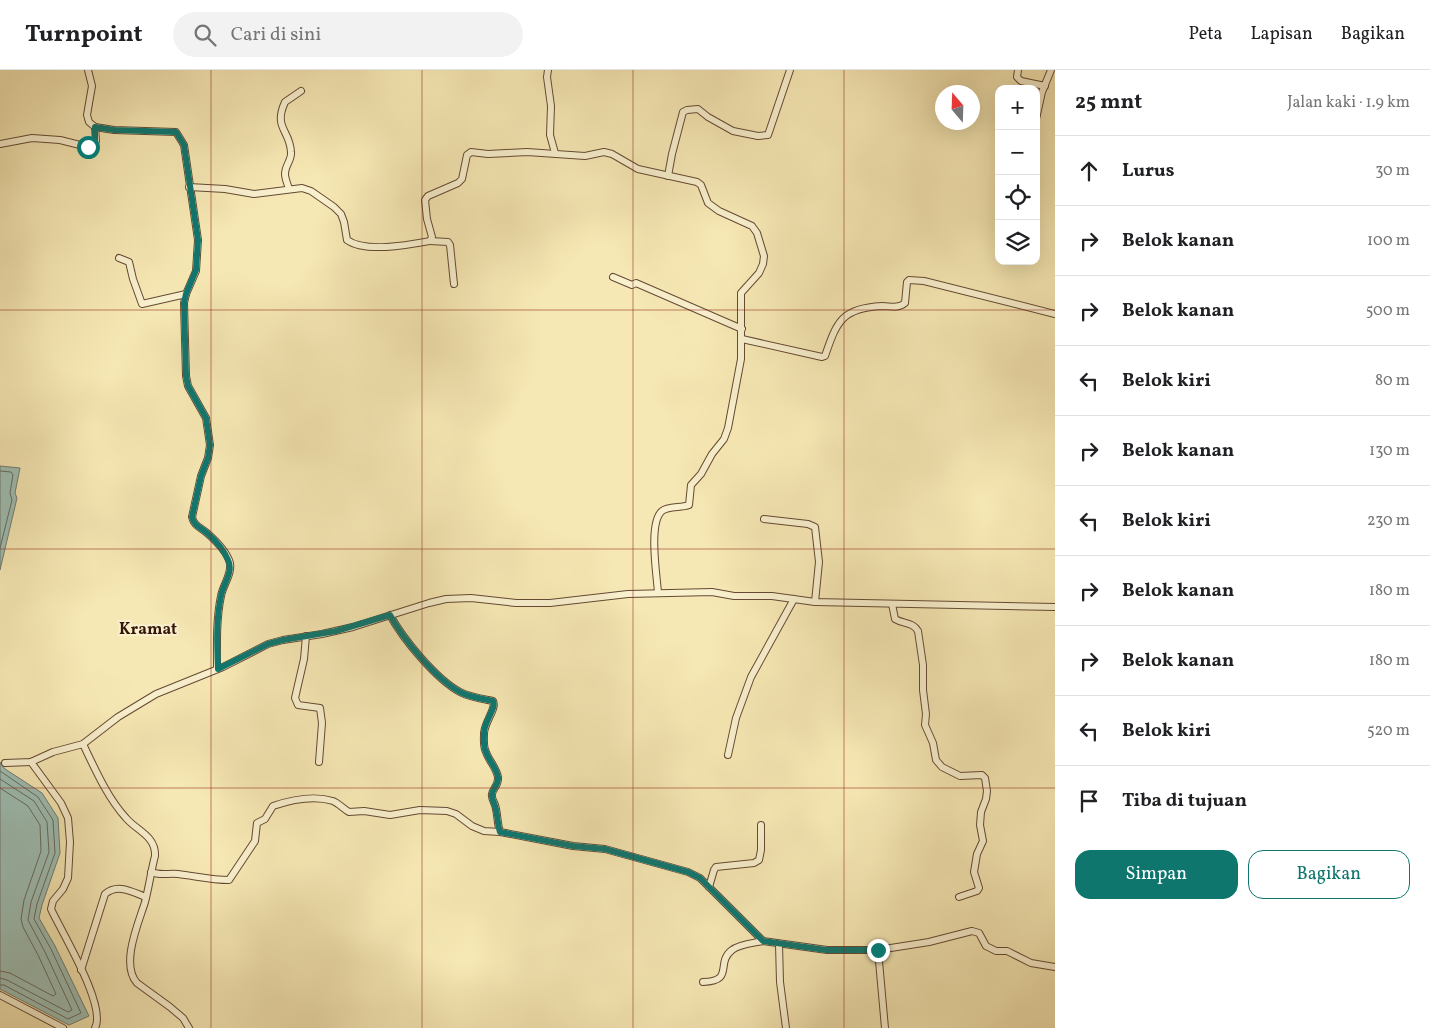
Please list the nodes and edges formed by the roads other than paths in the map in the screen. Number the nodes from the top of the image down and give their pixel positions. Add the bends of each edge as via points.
1 (88, 70) edge
2 (548, 70) edge
3 (790, 70) edge
4 (1018, 70) edge
5 (1051, 70) edge
6 (1044, 86) junction
7 (301, 91) dead end
8 (1040, 102) edge
9 (95, 127) junction
10 (0, 144) edge
11 (555, 154) junction
12 (668, 176) junction
13 (189, 187) junction
14 (289, 189) junction
15 (430, 241) junction
16 (120, 258) dead end
17 (613, 277) dead end
18 (454, 284) dead end
19 (186, 294) junction
20 (1055, 314) edge
21 (742, 329) junction
22 (742, 339) junction
23 (764, 519) dead end
24 (658, 593) junction
25 (794, 599) junction
26 (815, 602) junction
27 (892, 604) junction
28 (1055, 607) edge
29 (390, 615) junction
30 (306, 636) junction
31 (218, 669) junction
32 (83, 744) junction
33 (728, 755) dead end
34 (31, 762) junction
35 (319, 762) dead end
36 (5, 763) dead end
37 (761, 825) dead end
38 (500, 832) junction
39 (151, 872) junction
40 (709, 887) junction
41 (146, 897) junction
42 (959, 897) dead end
43 (763, 941) junction
44 (779, 944) junction
45 (878, 950) junction
46 (1055, 967) edge
47 (81, 970) junction
48 (703, 982) dead end
49 (0, 995) edge
50 (63, 1028) edge
51 (95, 1028) edge
52 (189, 1028) edge
53 (786, 1028) edge
54 (885, 1028) edge

1 - 9 street via 92,86 87,114
2 - 11 street via 550,135
3 - 12 street via 766,136 733,131 698,109 683,112
4 - 6 street via 1017,77 1021,81
5 - 6 street
6 - 8 street
7 - 14 street via 285,102 280,117 292,149 292,158 284,173
9 - 10 street via 96,141 92,148 60,140 32,138
9 - 13 street via 176,132 184,145
11 - 12 street via 585,156 604,152 638,169
11 - 15 street via 471,152 467,155 462,179 425,200
12 - 21 street via 698,182 708,203 752,226 758,233 763,264 740,293
13 - 14 street via 254,194
13 - 19 street via 198,240 196,270
14 - 15 street via 311,190 334,207 341,214 347,240 353,244 406,246
15 - 18 street via 448,242 450,245
16 - 19 street via 130,263 142,304
17 - 21 street via 632,285 640,284
19 - 31 street via 186,381 206,418 210,445 192,517 193,522 216,543 230,566 217,624
20 - 22 street via 911,279 907,282 905,304 900,307 859,309 845,315 825,356
21 - 22 street
22 - 24 street via 741,359 724,439 691,485 688,505 667,509 657,521 654,540
23 - 26 street via 815,527 820,562
24 - 25 street via 712,592
24 - 29 street via 550,604 446,599
25 - 26 street
25 - 33 street via 751,677 736,718
26 - 27 street
27 - 28 street
27 - 42 street via 895,619 916,627 918,631 925,725 936,760 960,776 982,775 985,778 986,799 980,825 983,841 974,872 979,888
29 - 30 street
29 - 38 street via 404,639 451,686 495,704 486,720 484,735 485,752 499,780 492,798
30 - 31 street via 268,644
30 - 35 street via 295,698 298,705 320,708
31 - 32 street via 156,694
32 - 34 street
32 - 39 street via 113,801 154,847
34 - 36 street
34 - 47 street via 68,818 68,878 51,909
37 - 40 street via 758,860 716,867
38 - 39 street via 484,831 447,811 420,810 390,815 364,810 350,812 335,802 303,798 273,806 265,819 257,823 255,841 229,880
38 - 40 street via 605,849 688,872
39 - 41 street
40 - 43 street
41 - 47 street via 122,888 110,889 105,894
41 - 52 street via 132,946 132,976 183,1018
43 - 44 street
43 - 48 street via 730,951 720,977 715,982
44 - 45 street via 826,950
44 - 53 street
45 - 46 street via 972,931 979,933 986,946 996,951 1007,951 1031,963
45 - 54 street
47 - 51 street via 97,1011
49 - 50 street

